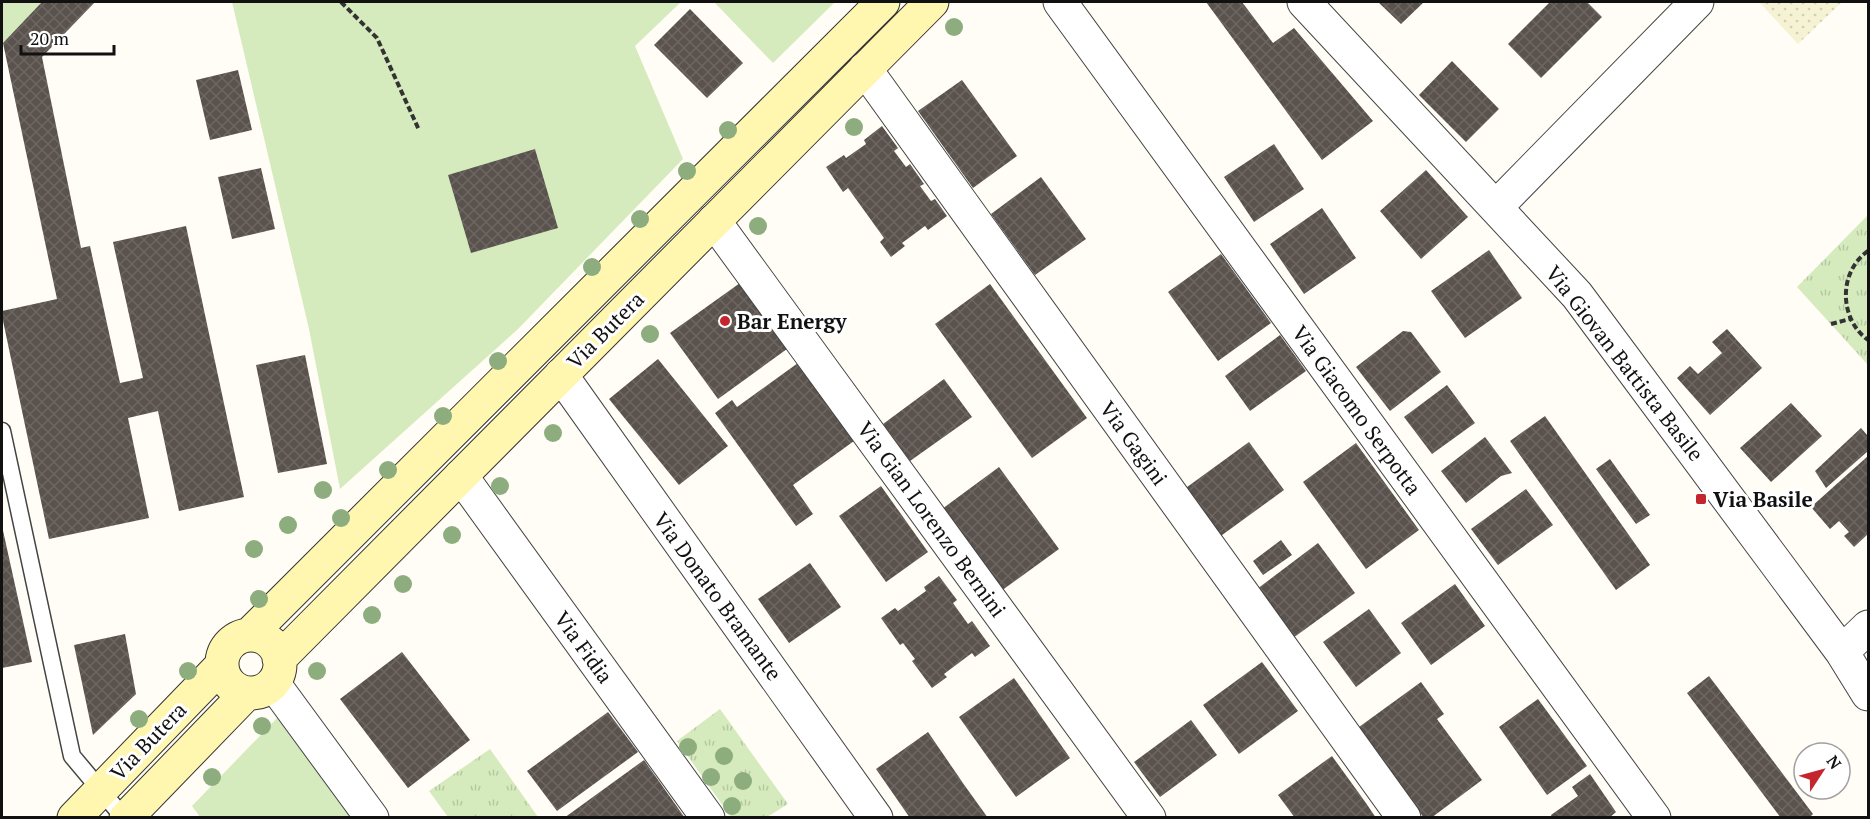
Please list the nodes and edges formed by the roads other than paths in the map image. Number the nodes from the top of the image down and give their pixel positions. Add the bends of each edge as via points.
1 (883, 2) edge
2 (932, 2) edge
3 (1060, 2) edge
4 (1304, 2) edge
5 (1697, 2) edge
6 (865, 69) junction
7 (1496, 207) junction
8 (714, 221) junction
9 (561, 375) junction
10 (2, 431) edge
11 (461, 476) junction
12 (1869, 627) edge
13 (249, 634) junction
14 (1842, 652) junction
15 (222, 665) junction
16 (266, 679) junction
17 (1869, 694) edge
18 (100, 791) junction
19 (74, 818) edge
20 (125, 818) edge
21 (372, 818) edge
22 (708, 818) edge
23 (876, 818) edge
24 (1149, 818) edge
25 (1404, 818) edge
26 (1654, 818) edge

1 - 13 main road, Via Butera
2 - 6 main road, Via Butera
3 - 26 street, Via Giacomo Serpotta
4 - 7 street, Via Giovan Battista Basile
5 - 7 street
6 - 8 main road, Via Butera
6 - 25 street, Via Gagini
7 - 14 street, Via Giovan Battista Basile via 1577,295
8 - 9 main road, Via Butera
8 - 24 street, Via Gian Lorenzo Bernini
9 - 11 main road, Via Butera
9 - 23 street, Via Donato Bramante
10 - 18 lane via 72,756
11 - 16 main road, Via Butera
11 - 22 street, Via Fidia
12 - 14 street
13 - 15 main road via 226,647
13 - 16 main road via 273,645
14 - 17 street, Via Giovan Battista Basile
15 - 16 main road via 228,683 236,690
15 - 18 main road, Via Butera
16 - 20 main road, Via Butera
16 - 21 street
18 - 19 main road, Via Butera
18 - 20 lane

